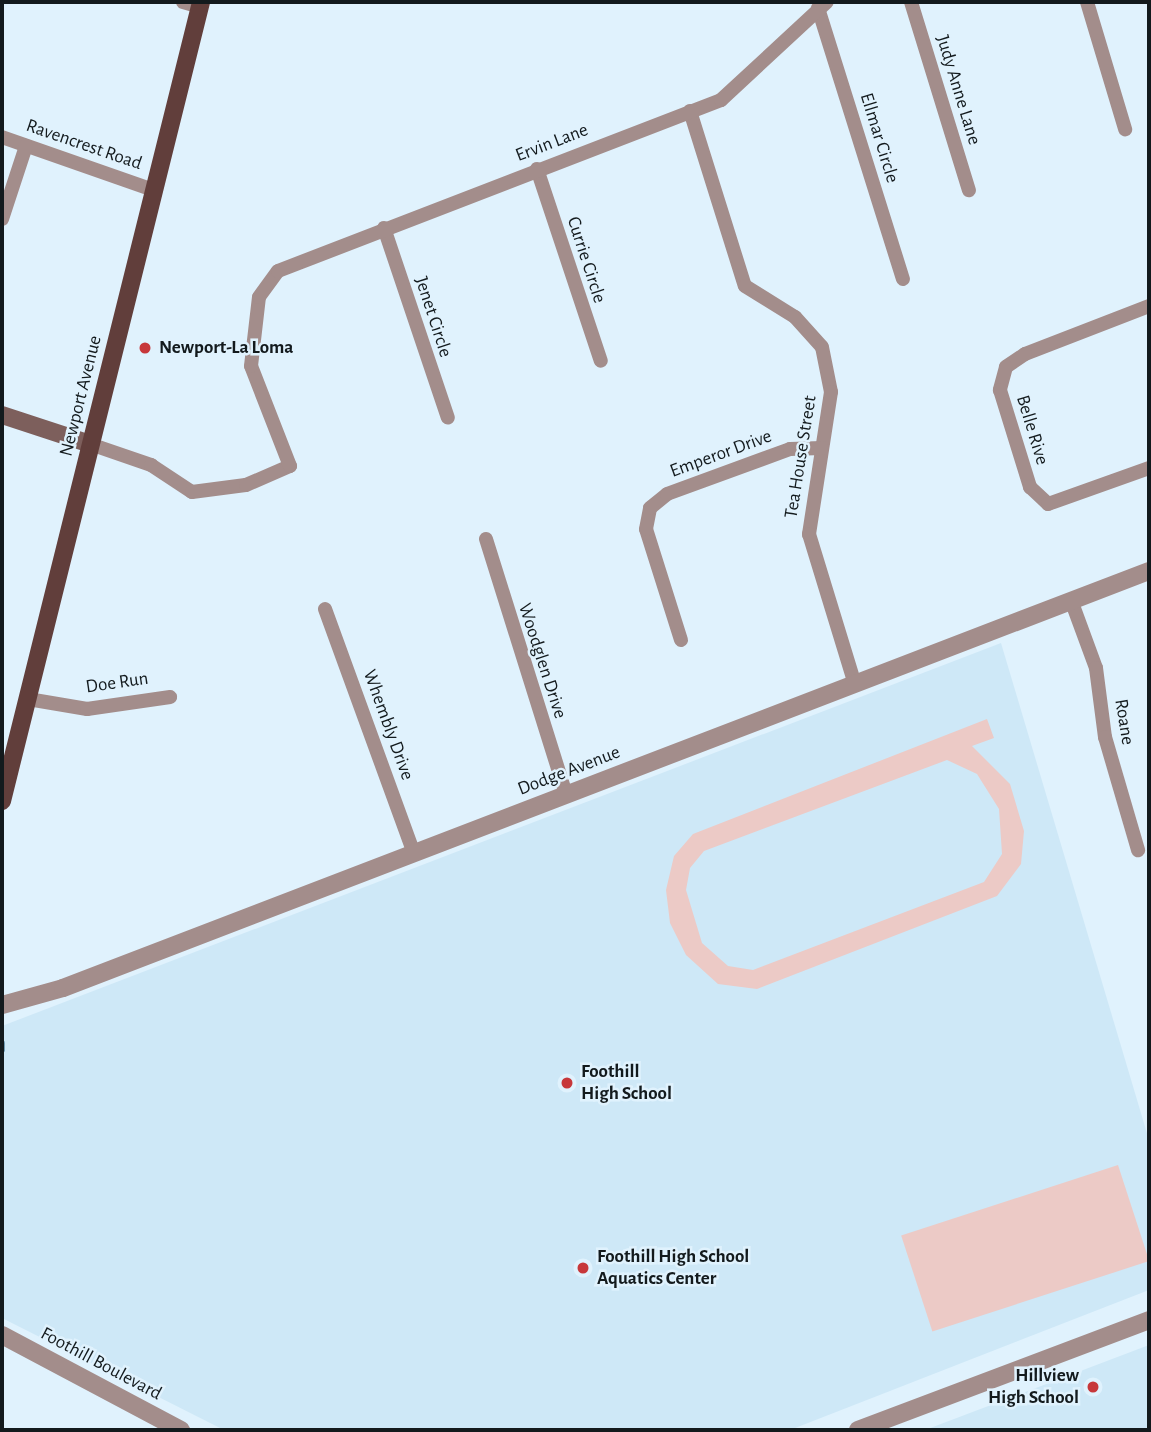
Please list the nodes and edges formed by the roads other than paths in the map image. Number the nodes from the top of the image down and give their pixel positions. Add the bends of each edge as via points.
1 (911, 2) edge
2 (1087, 2) edge
3 (194, 4) edge
4 (822, 5) edge
5 (690, 111) junction
6 (1125, 129) dead end
7 (2, 137) edge
8 (26, 146) junction
9 (537, 169) junction
10 (153, 190) junction
11 (970, 190) dead end
12 (2, 219) edge
13 (384, 228) junction
14 (903, 279) dead end
15 (1149, 306) edge
16 (601, 361) dead end
17 (2, 415) edge
18 (448, 418) dead end
19 (90, 444) junction
20 (822, 448) junction
21 (1149, 468) edge
22 (486, 539) dead end
23 (1149, 571) edge
24 (1071, 600) junction
25 (326, 610) dead end
26 (681, 640) dead end
27 (855, 684) junction
28 (170, 696) dead end
29 (28, 699) junction
30 (566, 795) junction
31 (2, 802) edge
32 (1138, 850) dead end
33 (414, 853) junction
34 (2, 1004) edge
35 (1149, 1320) edge
36 (2, 1335) edge
37 (181, 1430) edge
38 (859, 1430) edge

1 - 11 street, Judy Anne Lane
2 - 6 street
3 - 10 main road, Newport Avenue
4 - 5 street, Ervin Lane via 740,87
4 - 14 street, Ellmar Circle
5 - 9 street, Ervin Lane
5 - 20 street, Tea House Street via 745,286 795,317 822,348 831,392
7 - 8 street, Ravencrest Road
8 - 10 street, Ravencrest Road
8 - 12 street
9 - 13 street, Ervin Lane
9 - 16 street, Currie Circle
10 - 19 main road, Newport Avenue
13 - 18 street, Jenet Circle
13 - 19 street, Ervin Lane via 297,261 267,283 255,313 250,366 290,466 246,485 192,492 151,466
15 - 21 street, Belle Rive via 1025,354 1006,367 1000,390 1030,487 1048,504
17 - 19 main road
19 - 29 main road, Newport Avenue
20 - 26 street, Emperor Drive via 790,449 667,495 650,508 646,529
20 - 27 street, Tea House Street via 809,534
22 - 30 street, Woodglen Drive
23 - 24 street, Dodge Avenue
24 - 27 street, Dodge Avenue
24 - 32 street, Roane via 1097,668 1105,737
25 - 33 street, Whembly Drive
27 - 30 street, Dodge Avenue
28 - 29 street, Doe Run via 87,709
29 - 31 main road, Newport Avenue
30 - 33 street, Dodge Avenue
33 - 34 street, Dodge Avenue via 63,988
35 - 38 street
36 - 37 street, Foothill Boulevard

